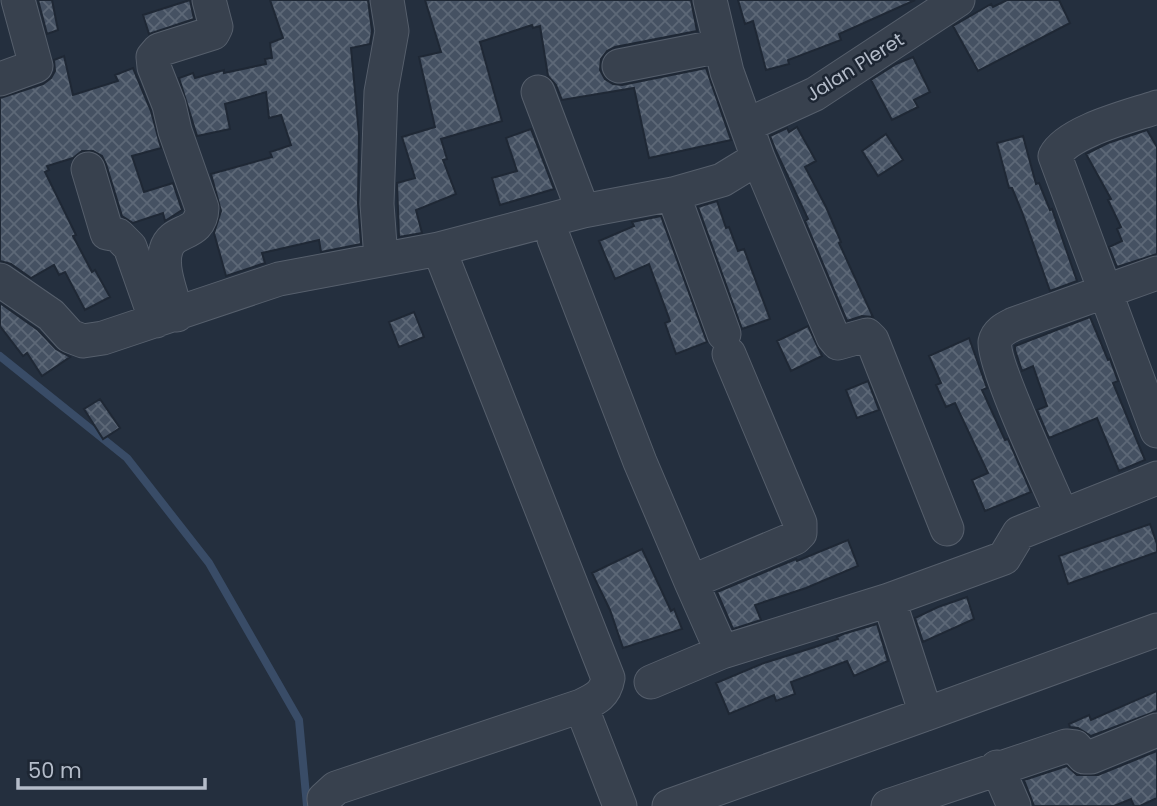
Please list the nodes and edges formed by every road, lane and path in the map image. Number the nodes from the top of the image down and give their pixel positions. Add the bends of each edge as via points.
1 (19, 0) edge
2 (209, 0) edge
3 (387, 0) edge
4 (710, 0) edge
5 (958, 0) edge
6 (720, 46) junction
7 (619, 66) dead end
8 (0, 79) edge
9 (538, 92) dead end
10 (1157, 107) edge
11 (747, 125) junction
12 (758, 158) junction
13 (88, 169) dead end
14 (673, 194) junction
15 (583, 211) junction
16 (554, 239) dead end
17 (439, 249) junction
18 (381, 259) junction
19 (1157, 273) edge
20 (0, 280) edge
21 (1105, 293) junction
22 (166, 318) junction
23 (1157, 431) edge
24 (1157, 478) edge
25 (1157, 502) edge
26 (1062, 514) junction
27 (947, 528) dead end
28 (1004, 558) junction
29 (691, 582) junction
30 (889, 600) junction
31 (1157, 630) edge
32 (722, 652) junction
33 (651, 682) dead end
34 (581, 706) junction
35 (926, 713) junction
36 (1157, 730) edge
37 (997, 767) junction
38 (326, 806) edge
39 (620, 806) edge
40 (669, 806) edge
41 (888, 806) edge
42 (1014, 806) edge

1 - 8 street via 36,66
2 - 22 street via 214,33 159,50 153,58 202,208 196,227 174,237 166,250
3 - 18 street via 392,31 381,92 377,204
4 - 6 street
5 - 11 street, Jalan Pleret via 815,94
6 - 7 street
6 - 11 street
9 - 15 street
10 - 21 street via 1088,132 1060,147 1055,156
11 - 12 street
12 - 14 street via 722,180
12 - 27 street via 833,337 838,343 867,335 872,340
13 - 22 street via 107,233 118,235 130,247
14 - 15 street
14 - 29 street via 727,344 800,523 795,538
15 - 17 street
16 - 29 street
17 - 18 street
17 - 34 street via 608,678 599,697
18 - 22 street via 279,279
19 - 21 street
20 - 22 street via 51,315 76,340 103,338
21 - 23 street
21 - 26 street via 1014,324 1002,330 995,341 1011,396
24 - 26 street
25 - 28 street
26 - 28 street via 1019,533
28 - 30 street
29 - 32 street
30 - 32 street
30 - 35 street
31 - 35 street
32 - 33 street
34 - 38 street via 336,788 324,799
34 - 39 street
35 - 40 street
36 - 37 street via 1091,757 1084,757 1071,745
37 - 41 street
37 - 42 street

